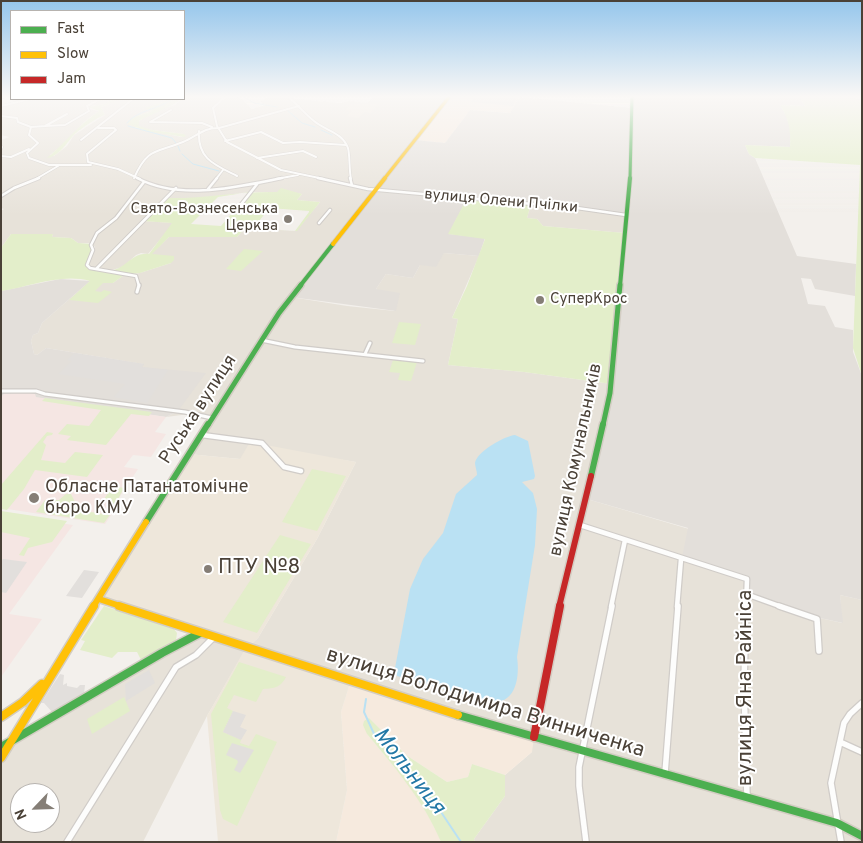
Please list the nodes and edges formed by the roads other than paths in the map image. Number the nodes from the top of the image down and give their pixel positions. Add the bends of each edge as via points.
1 (31, 136) edge
2 (86, 136) edge
3 (108, 136) edge
4 (191, 136) edge
5 (198, 136) edge
6 (223, 136) edge
7 (244, 136) edge
8 (270, 136) edge
9 (339, 136) edge
10 (418, 136) edge
11 (632, 136) edge
12 (81, 140) dead end
13 (225, 141) junction
14 (346, 145) junction
15 (31, 148) junction
16 (1, 156) edge
17 (316, 157) dead end
18 (257, 158) junction
19 (94, 165) junction
20 (58, 166) junction
21 (224, 170) junction
22 (300, 175) junction
23 (237, 176) dead end
24 (134, 178) junction
25 (144, 182) junction
26 (259, 182) junction
27 (352, 185) junction
28 (176, 188) junction
29 (208, 188) junction
30 (376, 190) junction
31 (1, 196) edge
32 (330, 210) dead end
33 (235, 212) dead end
34 (626, 215) junction
35 (319, 223) dead end
36 (96, 269) junction
37 (137, 292) dead end
38 (261, 340) junction
39 (370, 343) dead end
40 (365, 354) junction
41 (424, 361) dead end
42 (1, 391) edge
43 (212, 418) junction
44 (201, 435) junction
45 (301, 471) dead end
46 (580, 525) junction
47 (625, 540) junction
48 (681, 559) junction
49 (746, 594) junction
50 (99, 599) junction
51 (200, 633) junction
52 (213, 638) junction
53 (819, 651) dead end
54 (53, 671) junction
55 (862, 703) edge
56 (1, 717) edge
57 (534, 737) junction
58 (11, 740) junction
59 (840, 742) junction
60 (1, 746) edge
61 (583, 752) junction
62 (862, 752) edge
63 (1, 758) edge
64 (664, 775) junction
65 (748, 797) junction
66 (837, 823) junction
67 (862, 836) edge
68 (67, 842) edge
69 (586, 842) edge
70 (842, 842) edge

1 - 15 street via 38,143
2 - 12 street
3 - 19 street via 86,154 88,162
4 - 24 street via 155,151 137,170
5 - 21 street via 200,151 206,159
6 - 13 street
7 - 13 street
8 - 14 street via 283,143
9 - 14 street
10 - 30 main road, Руська вулиця
11 - 34 main road, вулиця Комунальників
13 - 18 street
14 - 27 street
15 - 16 street via 11,157
15 - 20 street via 27,153 29,158
17 - 18 street via 298,151
18 - 22 street
19 - 20 street
19 - 24 street via 118,169
20 - 31 street
21 - 23 street
21 - 29 street
22 - 26 street
22 - 27 street, вулиця Олени Пчілки
24 - 25 street
25 - 28 street
25 - 36 street via 116,218 93,238 88,265
26 - 29 street
26 - 33 street
27 - 30 street, вулиця Олени Пчілки
28 - 29 street
28 - 36 street
30 - 34 street, вулиця Олени Пчілки
30 - 38 main road, Руська вулиця via 290,298
32 - 35 street
34 - 46 main road, вулиця Комунальників via 610,393
36 - 37 street via 136,276
38 - 40 street via 295,348
38 - 43 main road, Руська вулиця
39 - 40 street
40 - 41 street
42 - 43 street via 36,391 171,409
43 - 44 main road, Руська вулиця
44 - 45 street via 262,443 284,467
44 - 50 main road, Руська вулиця
46 - 47 street
46 - 57 main road, вулиця Комунальників via 558,612
47 - 48 street
47 - 61 street
48 - 49 street, вулиця Яна Райніса via 747,579
48 - 64 street
49 - 53 street via 817,619
49 - 65 street, вулиця Яна Райніса via 744,683
50 - 51 main road, вулиця Володимира Винниченка
50 - 54 main road, Руська вулиця
51 - 52 main road, вулиця Володимира Винниченка
51 - 58 main road
52 - 57 main road, вулиця Володимира Винниченка
52 - 68 street via 196,655 176,667
54 - 56 main road via 32,694
54 - 58 main road, Руська вулиця
55 - 59 street via 844,724
57 - 61 main road, вулиця Володимира Винниченка
58 - 60 main road
58 - 63 main road, Руська вулиця
59 - 62 street
59 - 66 street via 831,783
61 - 64 main road, вулиця Володимира Винниченка
61 - 69 street via 579,786
64 - 65 main road, вулиця Володимира Винниченка
65 - 66 main road, вулиця Володимира Винниченка
66 - 67 main road, вулиця Володимира Винниченка
66 - 70 street

